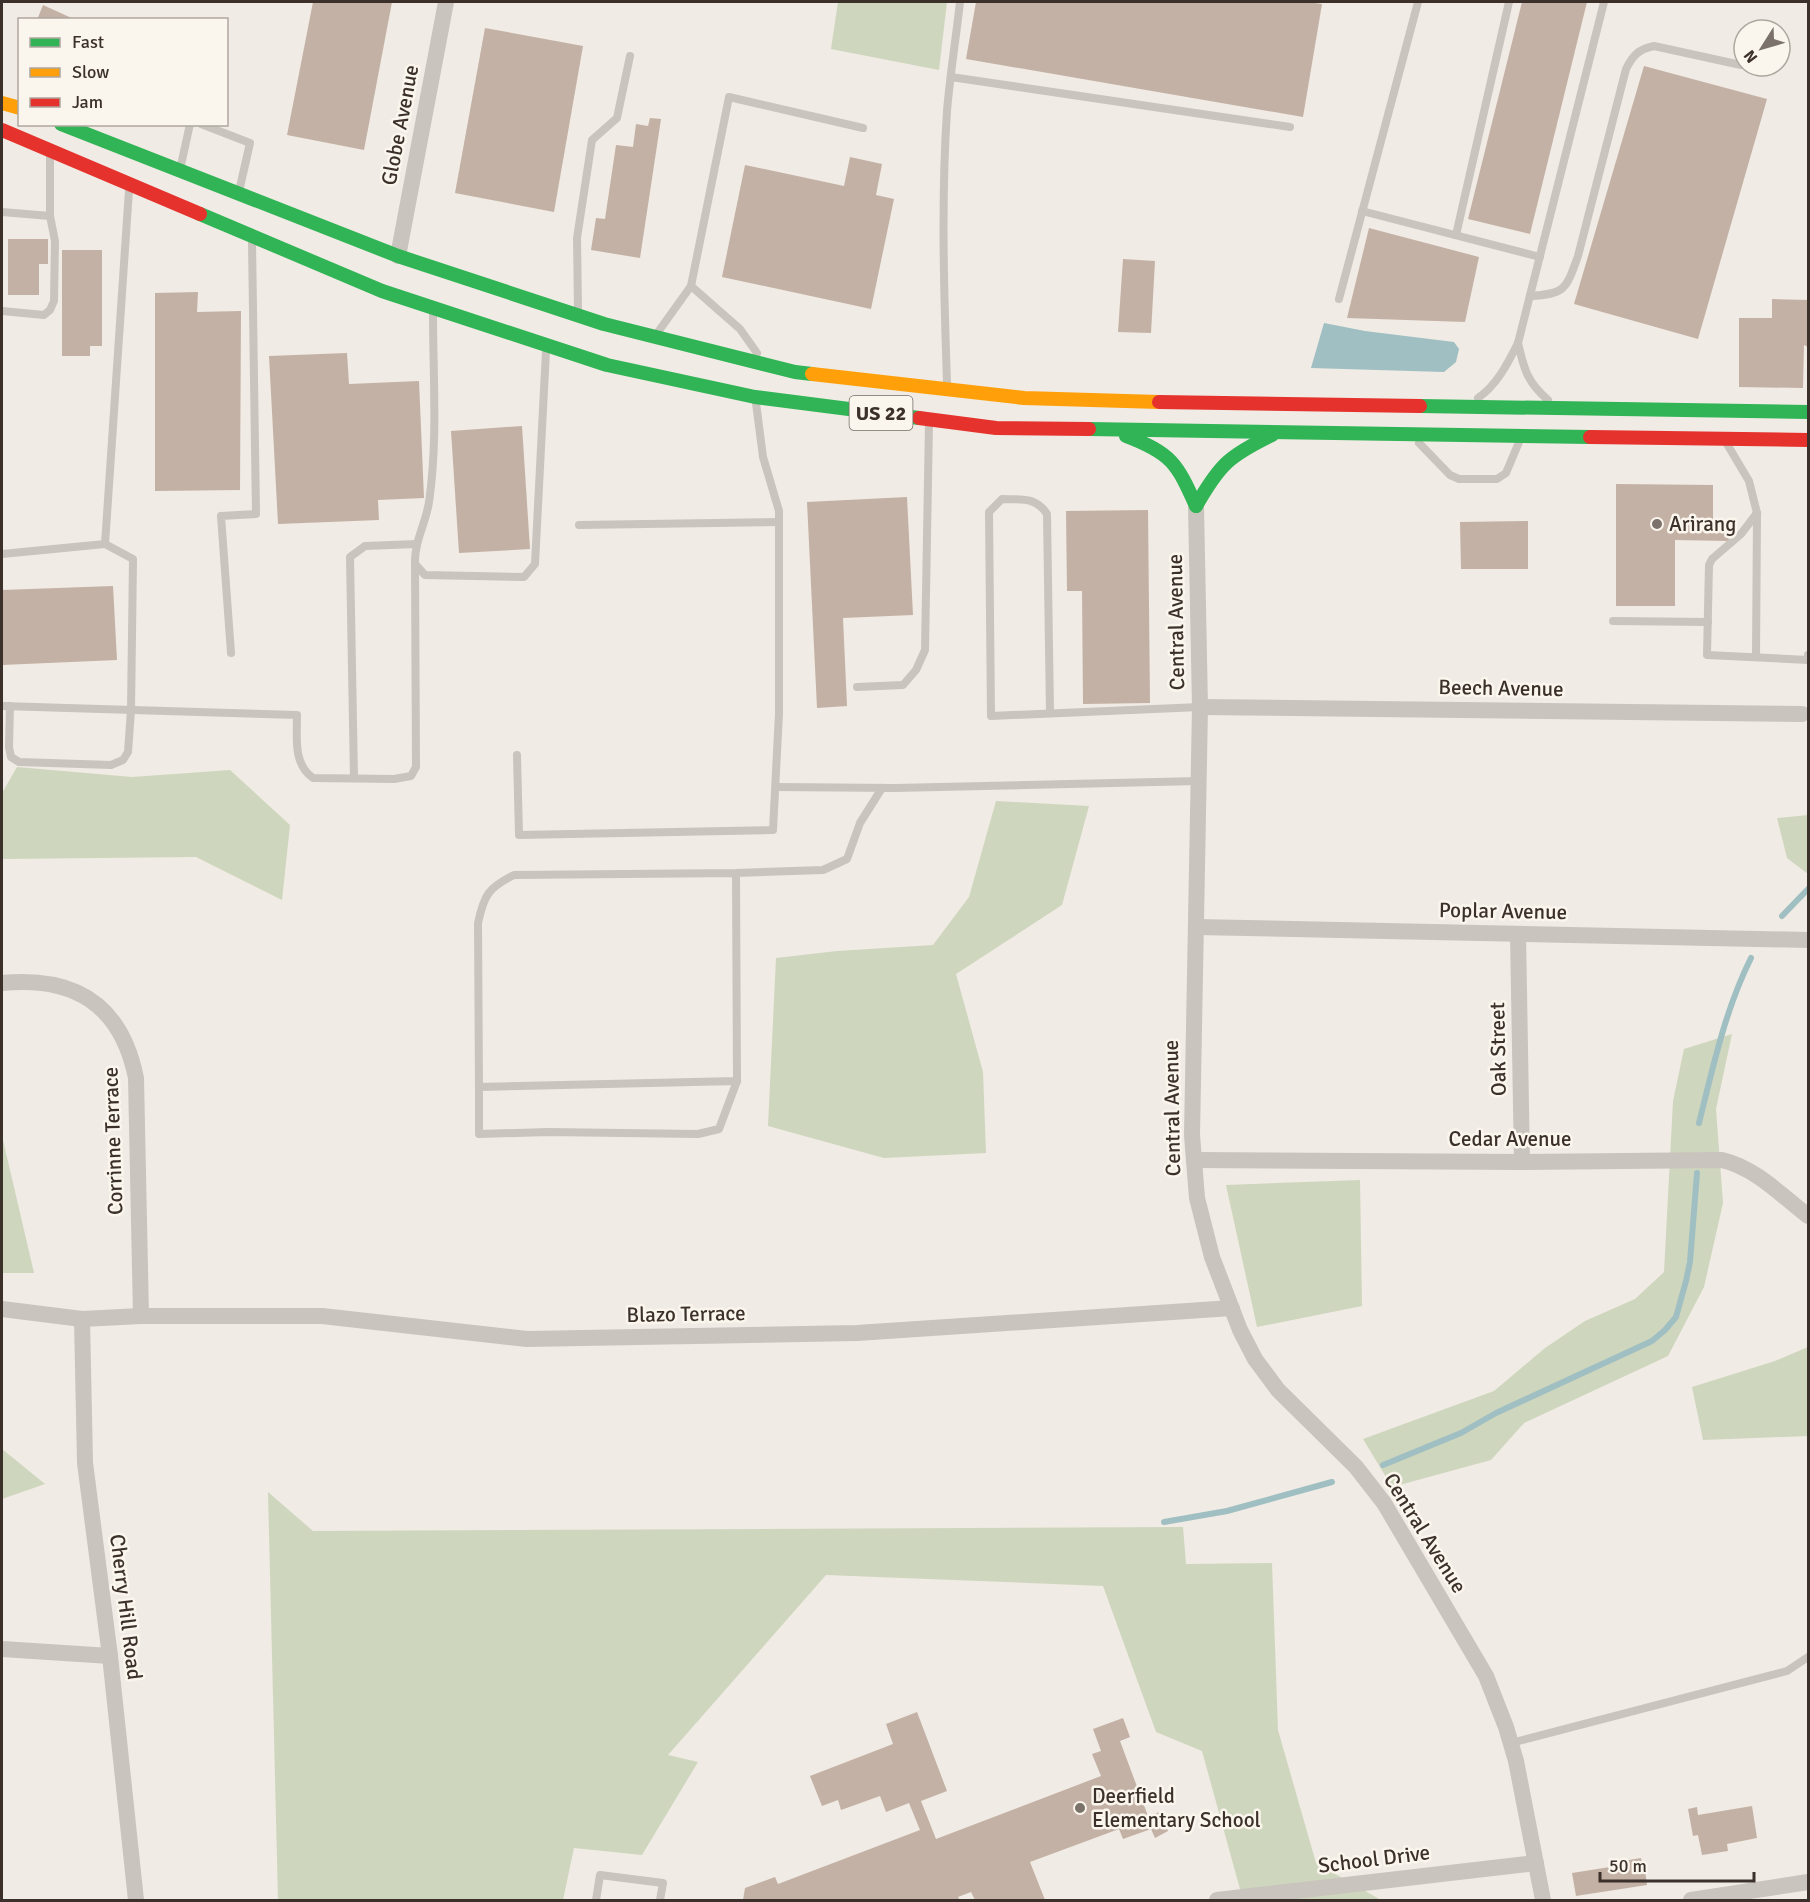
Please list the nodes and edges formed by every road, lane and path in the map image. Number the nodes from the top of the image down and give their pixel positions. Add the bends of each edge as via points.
1 (446, 2) edge
2 (960, 2) edge
3 (1418, 2) edge
4 (1509, 2) edge
5 (1604, 2) edge
6 (630, 56) dead end
7 (1732, 63) edge
8 (951, 77) junction
9 (2, 102) edge
10 (18, 107) edge
11 (68, 126) edge
12 (190, 126) edge
13 (206, 126) edge
14 (1290, 127) dead end
15 (863, 129) dead end
16 (2, 130) edge
17 (50, 150) junction
18 (180, 171) junction
19 (130, 184) junction
20 (239, 194) junction
21 (1362, 210) junction
22 (2, 212) edge
23 (50, 216) junction
24 (1456, 235) junction
25 (252, 236) junction
26 (399, 256) junction
27 (1540, 257) junction
28 (691, 286) junction
29 (1530, 296) junction
30 (1339, 299) dead end
31 (433, 308) junction
32 (2, 311) edge
33 (578, 316) junction
34 (654, 337) junction
35 (1518, 343) junction
36 (546, 345) junction
37 (766, 365) junction
38 (948, 389) junction
39 (755, 397) junction
40 (1465, 407) junction
41 (1557, 408) junction
42 (1809, 412) edge
43 (930, 420) junction
44 (1110, 430) junction
45 (1279, 432) junction
46 (1411, 434) junction
47 (1521, 436) junction
48 (1724, 439) junction
49 (1809, 440) edge
50 (1196, 506) junction
51 (1757, 513) junction
52 (779, 522) junction
53 (579, 525) dead end
54 (105, 544) junction
55 (417, 544) junction
56 (2, 554) edge
57 (415, 564) junction
58 (1613, 621) dead end
59 (1708, 622) junction
60 (231, 652) dead end
61 (1809, 655) edge
62 (1756, 657) junction
63 (1808, 660) edge
64 (857, 687) dead end
65 (6, 706) edge
66 (1200, 707) junction
67 (131, 710) junction
68 (1050, 713) junction
69 (1802, 714) dead end
70 (517, 755) dead end
71 (354, 778) junction
72 (1199, 781) junction
73 (776, 787) junction
74 (882, 788) junction
75 (736, 873) junction
76 (1196, 927) junction
77 (1518, 934) junction
78 (1809, 940) edge
79 (2, 983) edge
80 (737, 1081) junction
81 (479, 1087) junction
82 (1194, 1160) junction
83 (1522, 1162) junction
84 (1809, 1216) edge
85 (1232, 1308) junction
86 (2, 1309) edge
87 (141, 1316) junction
88 (82, 1319) junction
89 (2, 1649) edge
90 (110, 1656) junction
91 (1809, 1657) edge
92 (1511, 1743) junction
93 (1536, 1863) junction
94 (1809, 1882) edge
95 (136, 1900) edge
96 (596, 1900) edge
97 (660, 1900) edge
98 (1217, 1900) edge
99 (1543, 1900) edge
100 (1691, 1900) edge

1 - 26 street, Globe Avenue
2 - 8 lane
3 - 21 lane
4 - 24 lane
5 - 27 lane
6 - 33 lane via 617,118 592,140 577,238
7 - 29 lane via 1654,46 1633,56 1626,69 1569,283 1556,294
8 - 14 lane
8 - 38 lane via 944,232
9 - 10 highway
11 - 18 highway, US 22 via 105,137
12 - 18 lane
13 - 20 lane via 250,143
15 - 28 lane via 729,97
16 - 17 highway, US 22
17 - 19 highway, US 22
17 - 23 lane
18 - 20 highway, US 22
19 - 25 highway, US 22
19 - 54 lane
20 - 26 highway, US 22
21 - 24 lane
21 - 30 lane
22 - 23 lane
23 - 32 lane via 55,240 54,301 50,310 44,315
24 - 27 lane
25 - 31 highway, US 22 via 382,291
25 - 60 lane via 256,514 221,516
26 - 33 highway, US 22
27 - 29 lane
28 - 34 lane
28 - 37 lane via 740,330
29 - 35 lane
31 - 36 highway, US 22
31 - 55 lane via 434,439 429,504
33 - 34 highway, US 22
34 - 37 highway, US 22
35 - 40 lane via 1487,392
35 - 41 lane via 1530,382
36 - 39 highway, US 22 via 607,365
36 - 57 lane via 534,564 524,577 425,574
37 - 38 highway, US 22 via 795,372
38 - 40 highway, US 22 via 1024,398
39 - 43 highway, US 22
39 - 52 lane via 763,457
40 - 41 highway, US 22
41 - 42 highway, US 22
43 - 44 highway, US 22 via 996,428
43 - 64 lane via 925,650 916,670 903,685
44 - 45 highway, US 22
44 - 50 highway via 1164,452 1181,472
45 - 46 highway, US 22
45 - 50 highway via 1238,452 1218,467
46 - 47 highway, US 22
46 - 47 lane via 1450,475 1459,479 1502,477
47 - 48 highway, US 22
48 - 49 highway, US 22
48 - 51 lane via 1749,481
50 - 66 street, Central Avenue
51 - 59 lane via 1741,534 1712,559
51 - 62 lane
52 - 53 lane
52 - 73 lane
54 - 56 lane
54 - 67 lane via 133,559
55 - 57 lane
55 - 71 lane via 364,546 350,557
57 - 71 lane via 416,767 411,777
58 - 59 lane
59 - 62 lane via 1707,655
61 - 63 lane
62 - 63 lane
65 - 67 lane
65 - 67 lane via 11,757 19,762 65,764 111,765 123,760 128,752
66 - 68 lane
66 - 69 street, Beech Avenue
66 - 72 street, Central Avenue
67 - 71 lane via 297,715 298,757 304,772 314,778
68 - 68 lane via 1047,514 1031,500 1002,499 989,512 991,716
70 - 73 lane via 519,835 773,830
72 - 74 lane
72 - 76 street, Central Avenue
73 - 74 lane
74 - 75 lane via 860,823 847,859 823,870
75 - 80 lane
75 - 81 lane via 514,875 494,885 483,900 478,923
76 - 77 street, Poplar Avenue
76 - 82 street, Central Avenue via 1191,1135
77 - 78 street, Poplar Avenue
77 - 83 street, Oak Street
79 - 87 street, Corrinne Terrace via 51,983 92,1001 109,1016 132,1056 136,1078
80 - 81 lane
80 - 81 lane via 719,1129 698,1134 479,1134
82 - 83 street, Cedar Avenue
82 - 85 street, Central Avenue via 1197,1198 1212,1257
83 - 84 street, Cedar Avenue via 1722,1160 1753,1173
85 - 87 street, Blazo Terrace via 857,1333 527,1339 322,1316
85 - 92 street, Central Avenue via 1255,1359 1278,1390 1356,1467 1384,1503 1486,1676
86 - 88 street, Blazo Terrace
87 - 88 street, Blazo Terrace
88 - 90 street, Cherry Hill Road via 85,1463
89 - 90 street
90 - 95 street, Cherry Hill Road
91 - 92 lane via 1787,1671
92 - 93 street, Central Avenue
93 - 98 street, School Drive
93 - 99 street, Central Avenue
94 - 100 street
96 - 97 lane via 600,1875 663,1883

